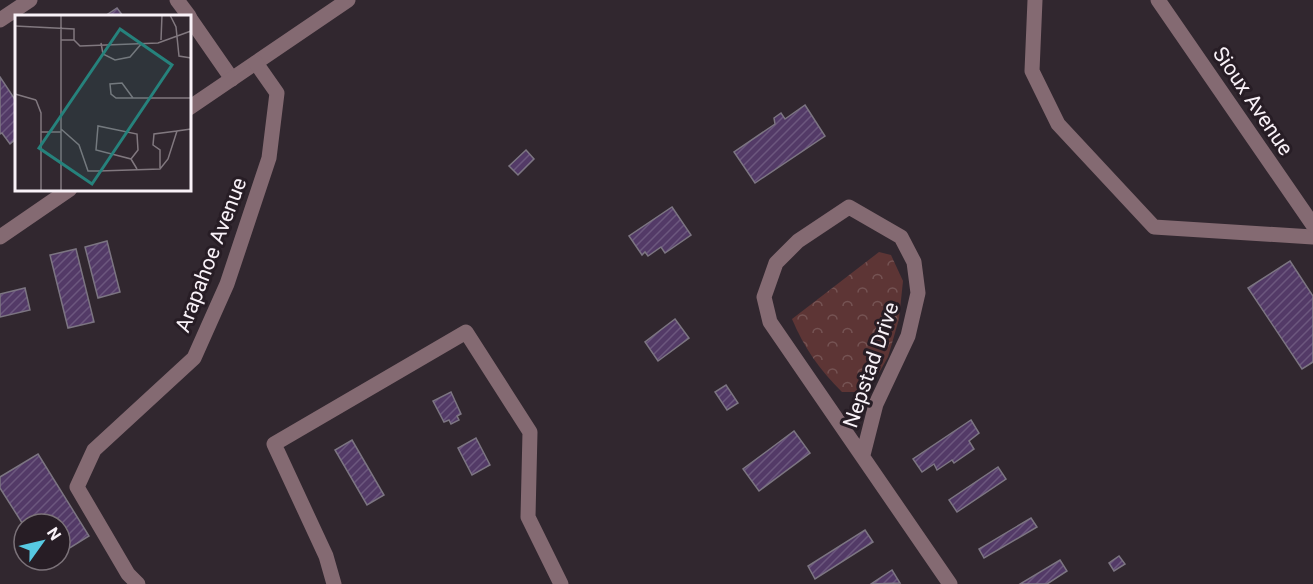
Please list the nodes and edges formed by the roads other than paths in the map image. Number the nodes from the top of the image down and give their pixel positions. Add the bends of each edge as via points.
1 (30, 0) edge
2 (177, 0) edge
3 (348, 0) edge
4 (1035, 0) edge
5 (1158, 0) edge
6 (188, 15) edge
7 (190, 18) edge
8 (0, 20) edge
9 (256, 63) junction
10 (232, 79) junction
11 (190, 107) edge
12 (69, 190) edge
13 (1313, 225) edge
14 (0, 237) edge
15 (1313, 237) edge
16 (863, 455) junction
17 (138, 584) edge
18 (334, 584) edge
19 (561, 584) edge
20 (950, 584) edge

1 - 8 street
2 - 6 street
3 - 9 street
4 - 15 street via 1032,70 1058,124 1154,227
5 - 13 street, Sioux Avenue
7 - 10 street
9 - 10 street
9 - 17 street, Arapahoe Avenue via 277,93 269,158 226,284 194,358 93,450 77,487
10 - 11 street
12 - 14 street
16 - 16 street, Nepstad Drive via 770,322 764,297 776,263 798,241 849,207 901,237 914,262 918,293 908,336 876,404
16 - 20 street, Nepstad Drive
18 - 19 street via 326,556 274,444 466,332 530,432 528,517

